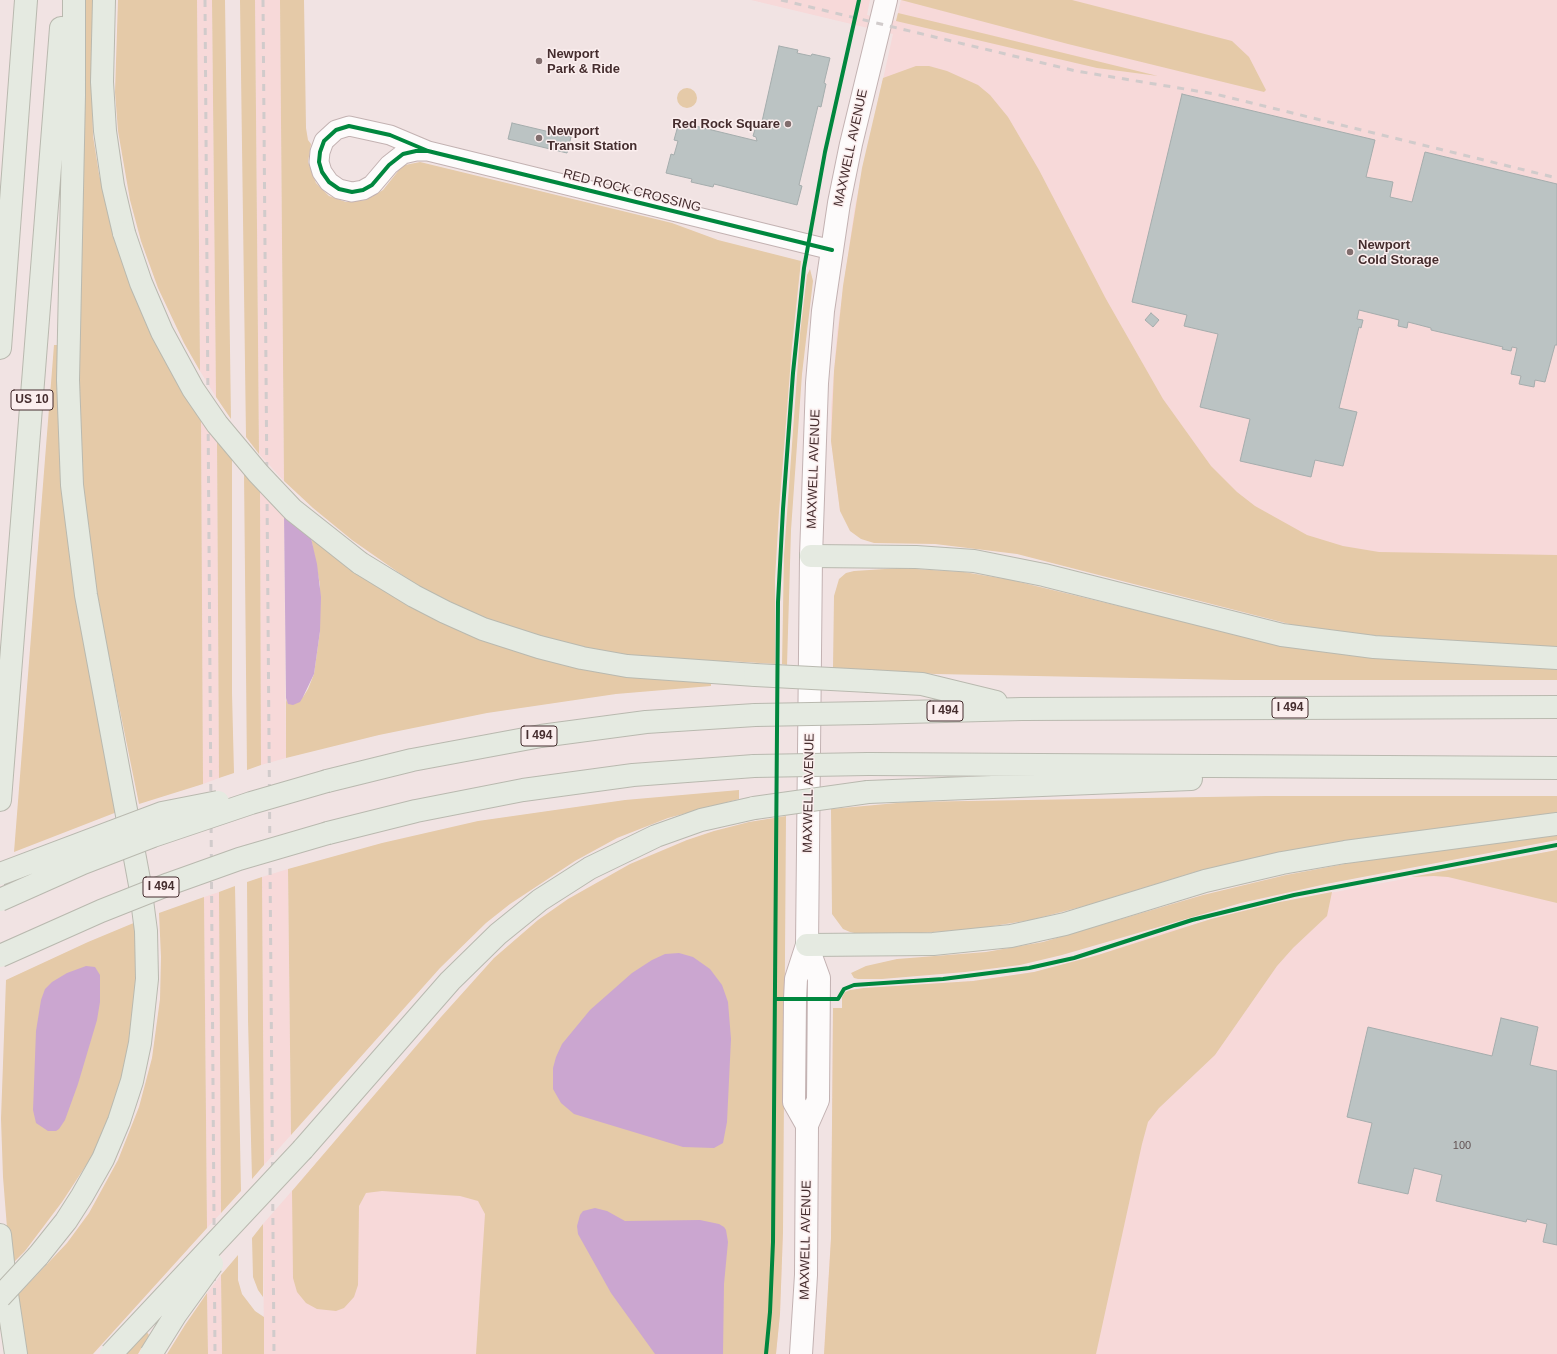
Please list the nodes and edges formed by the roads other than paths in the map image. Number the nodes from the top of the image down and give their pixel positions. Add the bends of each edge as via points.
1 (26, 0) edge
2 (63, 0) edge
3 (74, 0) edge
4 (104, 0) edge
5 (886, 0) edge
6 (428, 151) junction
7 (832, 250) junction
8 (0, 348) edge
9 (811, 556) junction
10 (1557, 658) edge
11 (1557, 707) edge
12 (1022, 708) junction
13 (1384, 768) junction
14 (1557, 768) edge
15 (327, 781) junction
16 (0, 800) edge
17 (1557, 824) edge
18 (0, 874) edge
19 (0, 900) edge
20 (807, 945) junction
21 (0, 956) edge
22 (303, 1149) junction
23 (0, 1235) edge
24 (0, 1297) edge
25 (16, 1354) edge
26 (111, 1354) edge
27 (151, 1354) edge
28 (801, 1354) edge

1 - 8 highway
2 - 16 highway, US 10
3 - 24 highway, bridge via 68,380 72,486 85,588 140,885 146,931 147,979 139,1050 130,1089 103,1159 62,1226
4 - 12 highway, bridge via 102,64 104,118 110,170 124,233 141,283 162,332 193,388 217,424 258,473 316,530 360,563 414,596 483,629 546,649 627,666 922,684
5 - 7 main road, MAXWELL AVENUE via 851,144
6 - 6 street, RED ROCK CROSSING via 390,135 349,126 326,138 319,158 322,172 329,182 339,189 352,192 372,185 389,165 404,154
6 - 7 street, RED ROCK CROSSING
7 - 9 main road, MAXWELL AVENUE via 817,383
9 - 10 highway via 916,557 974,561 1038,573 1282,634 1374,647
9 - 20 main road, MAXWELL AVENUE
11 - 12 highway, I 494
12 - 15 highway, I 494, bridge via 755,715 669,720 541,736 412,760
13 - 14 highway, I 494
13 - 21 highway, I 494, bridge via 868,764 754,766 633,775 538,787 452,803 328,833 239,859 149,891
13 - 22 highway, bridge via 1141,782 868,792 754,808 701,820 656,836 590,868 540,900 498,934 454,976
15 - 18 highway, bridge via 162,813
15 - 19 highway, I 494, bridge via 153,836
17 - 20 highway via 1345,852 1282,863 1205,881 1053,927 1005,937 933,944
20 - 28 main road, MAXWELL AVENUE via 819,978 818,1100 807,1125 806,1275
22 - 26 highway, bridge
22 - 27 highway, bridge via 189,1294
23 - 25 highway

